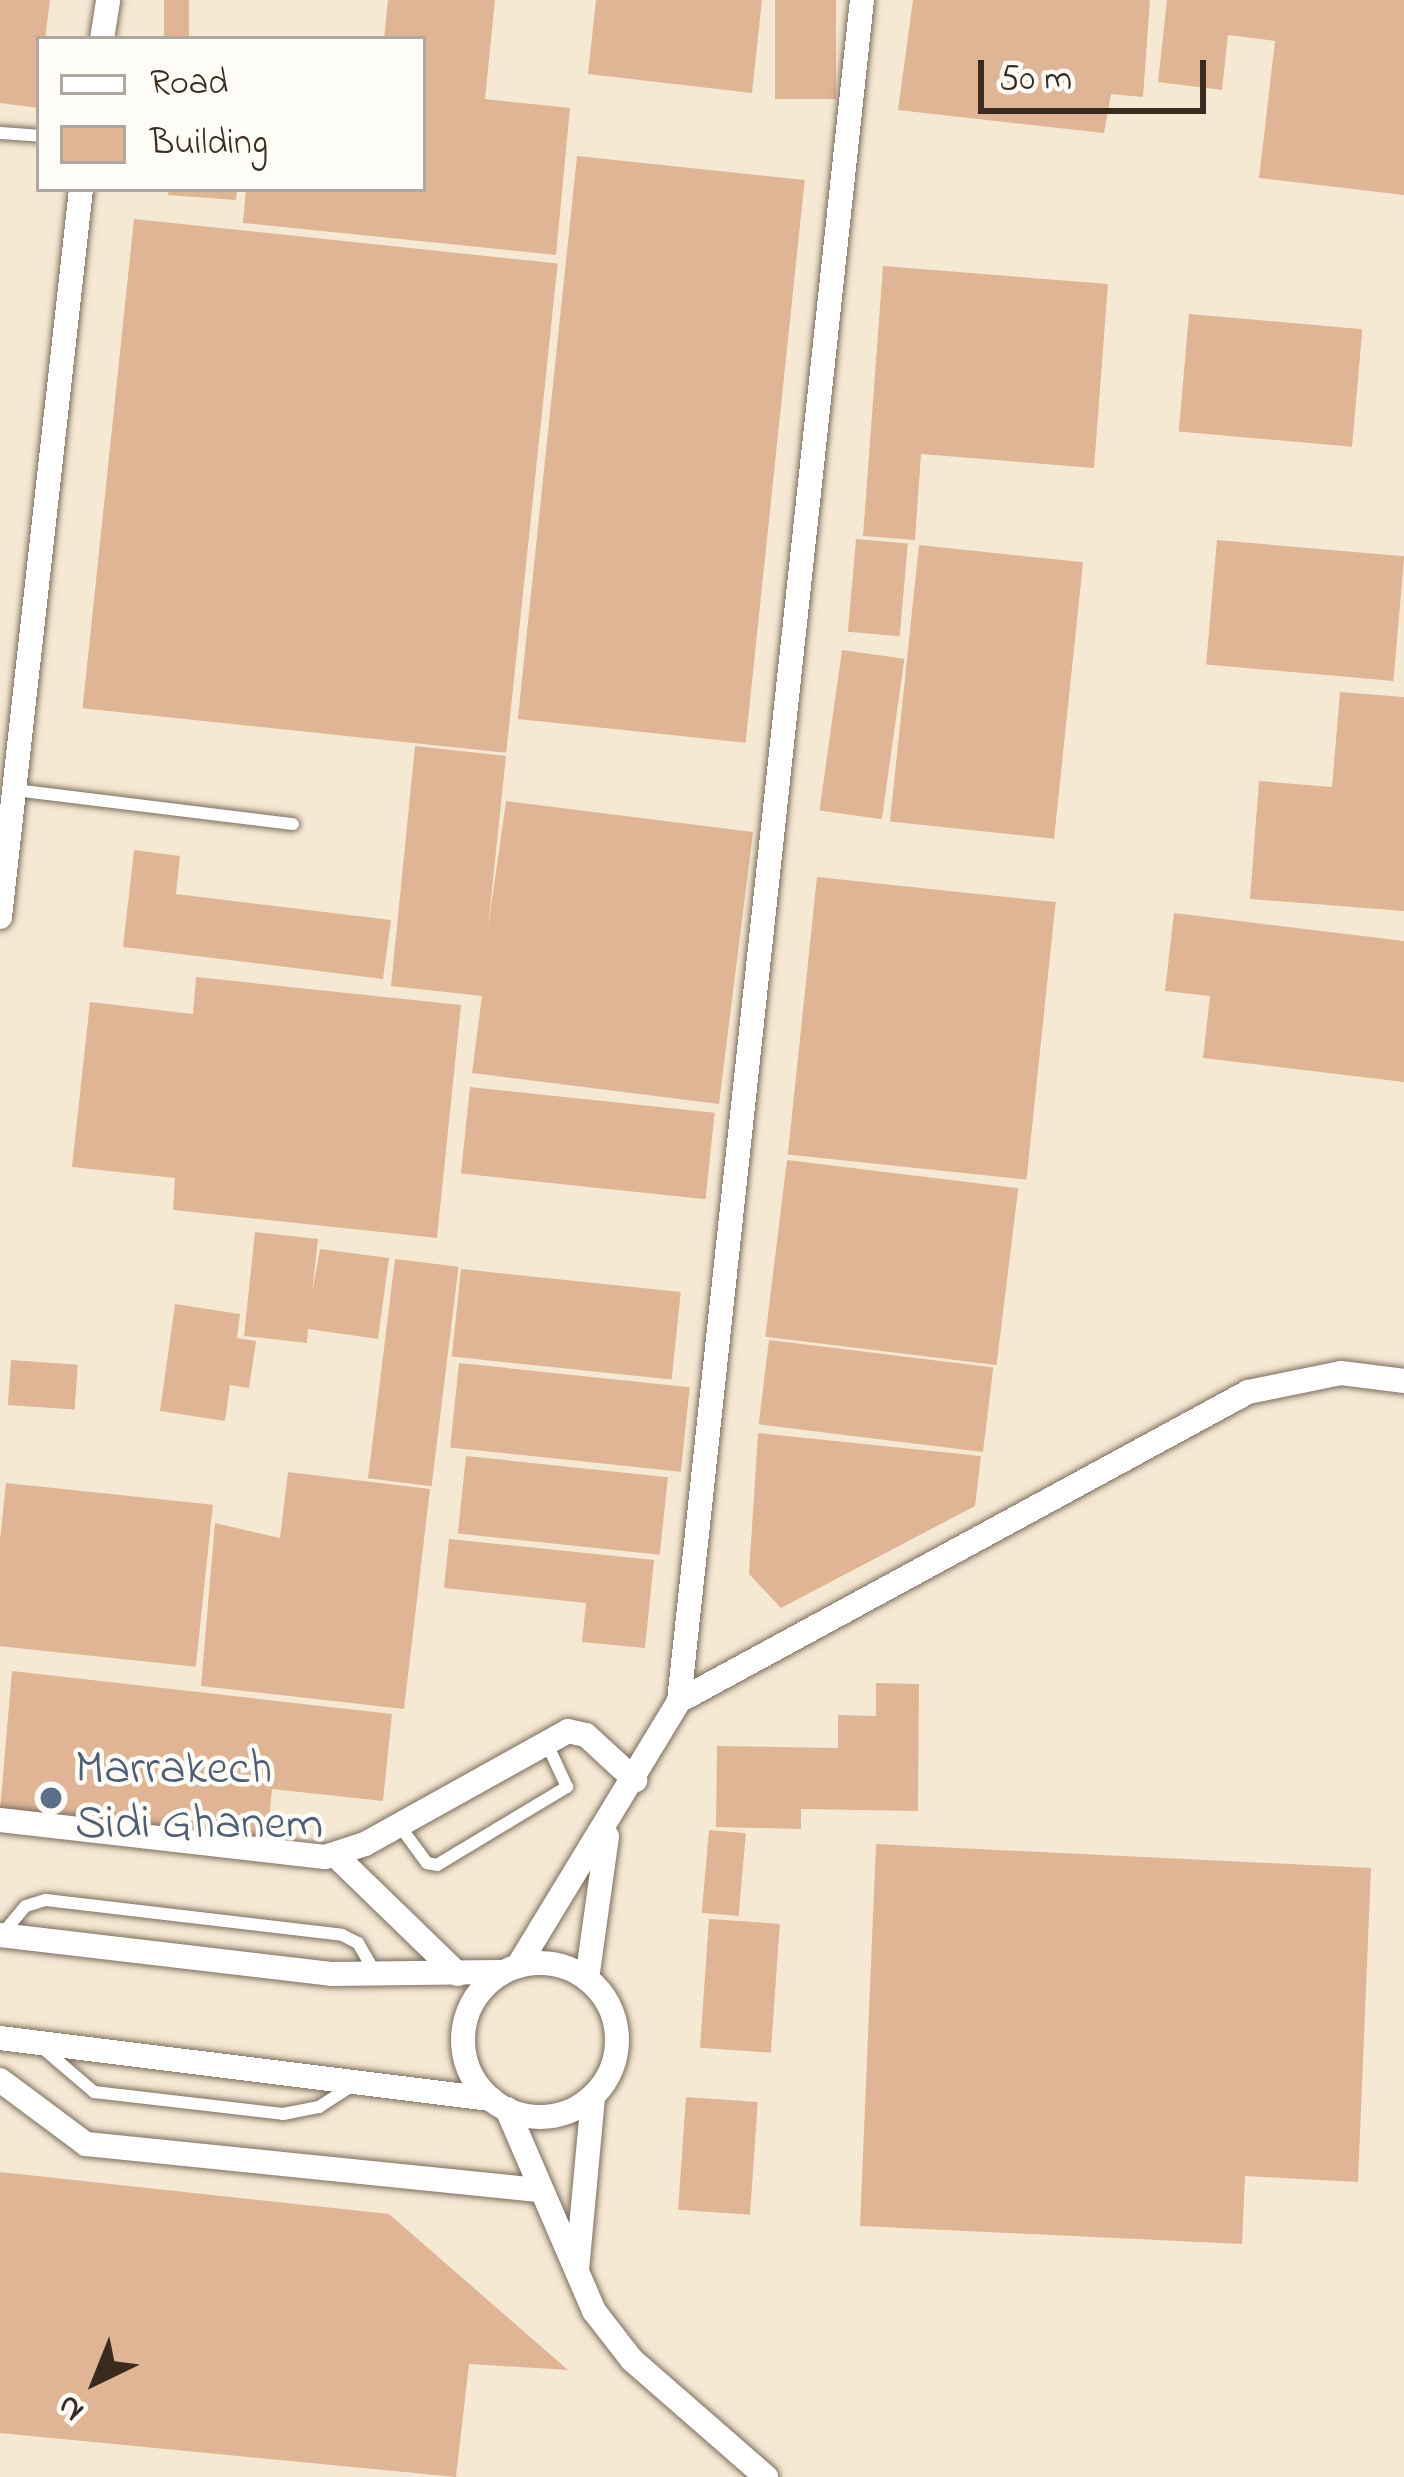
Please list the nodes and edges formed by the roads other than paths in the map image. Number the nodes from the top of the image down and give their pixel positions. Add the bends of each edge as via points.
1 (108, 0) edge
2 (862, 0) edge
3 (102, 36) edge
4 (0, 133) edge
5 (36, 136) edge
6 (81, 192) edge
7 (15, 790) junction
8 (293, 824) dead end
9 (0, 917) edge
10 (1404, 1381) edge
11 (679, 1701) junction
12 (547, 1744) junction
13 (634, 1780) junction
14 (0, 1820) edge
15 (399, 1825) junction
16 (608, 1828) junction
17 (335, 1855) junction
18 (1, 1935) edge
19 (510, 1969) junction
20 (458, 1974) junction
21 (378, 1978) junction
22 (587, 1979) junction
23 (0, 2038) edge
24 (37, 2043) junction
25 (0, 2080) edge
26 (350, 2087) junction
27 (593, 2096) junction
28 (499, 2104) junction
29 (539, 2190) junction
30 (577, 2272) junction
31 (766, 2477) edge

1 - 3 street
2 - 11 street
4 - 5 lane
6 - 7 street
7 - 8 lane
7 - 9 street
10 - 11 street via 1341,1373 1248,1392
11 - 13 street
12 - 13 street via 568,1731 586,1735
12 - 15 street
12 - 15 lane via 567,1787 437,1864 427,1863
13 - 16 street
14 - 17 street
15 - 17 street
16 - 19 street
16 - 22 street
17 - 20 street
18 - 21 street
18 - 21 lane via 26,1906 46,1900 342,1935 358,1942
19 - 20 street
19 - 22 street via 556,1965
19 - 28 street via 476,1997 463,2032 469,2069
20 - 21 street
22 - 27 street via 617,2029 613,2066
23 - 24 street
24 - 26 street
24 - 26 lane via 94,2092 283,2114 320,2107
25 - 29 street via 86,2144
26 - 28 street
27 - 28 street via 561,2114
27 - 30 street
28 - 29 street
29 - 30 street
30 - 31 street via 594,2312 632,2360

